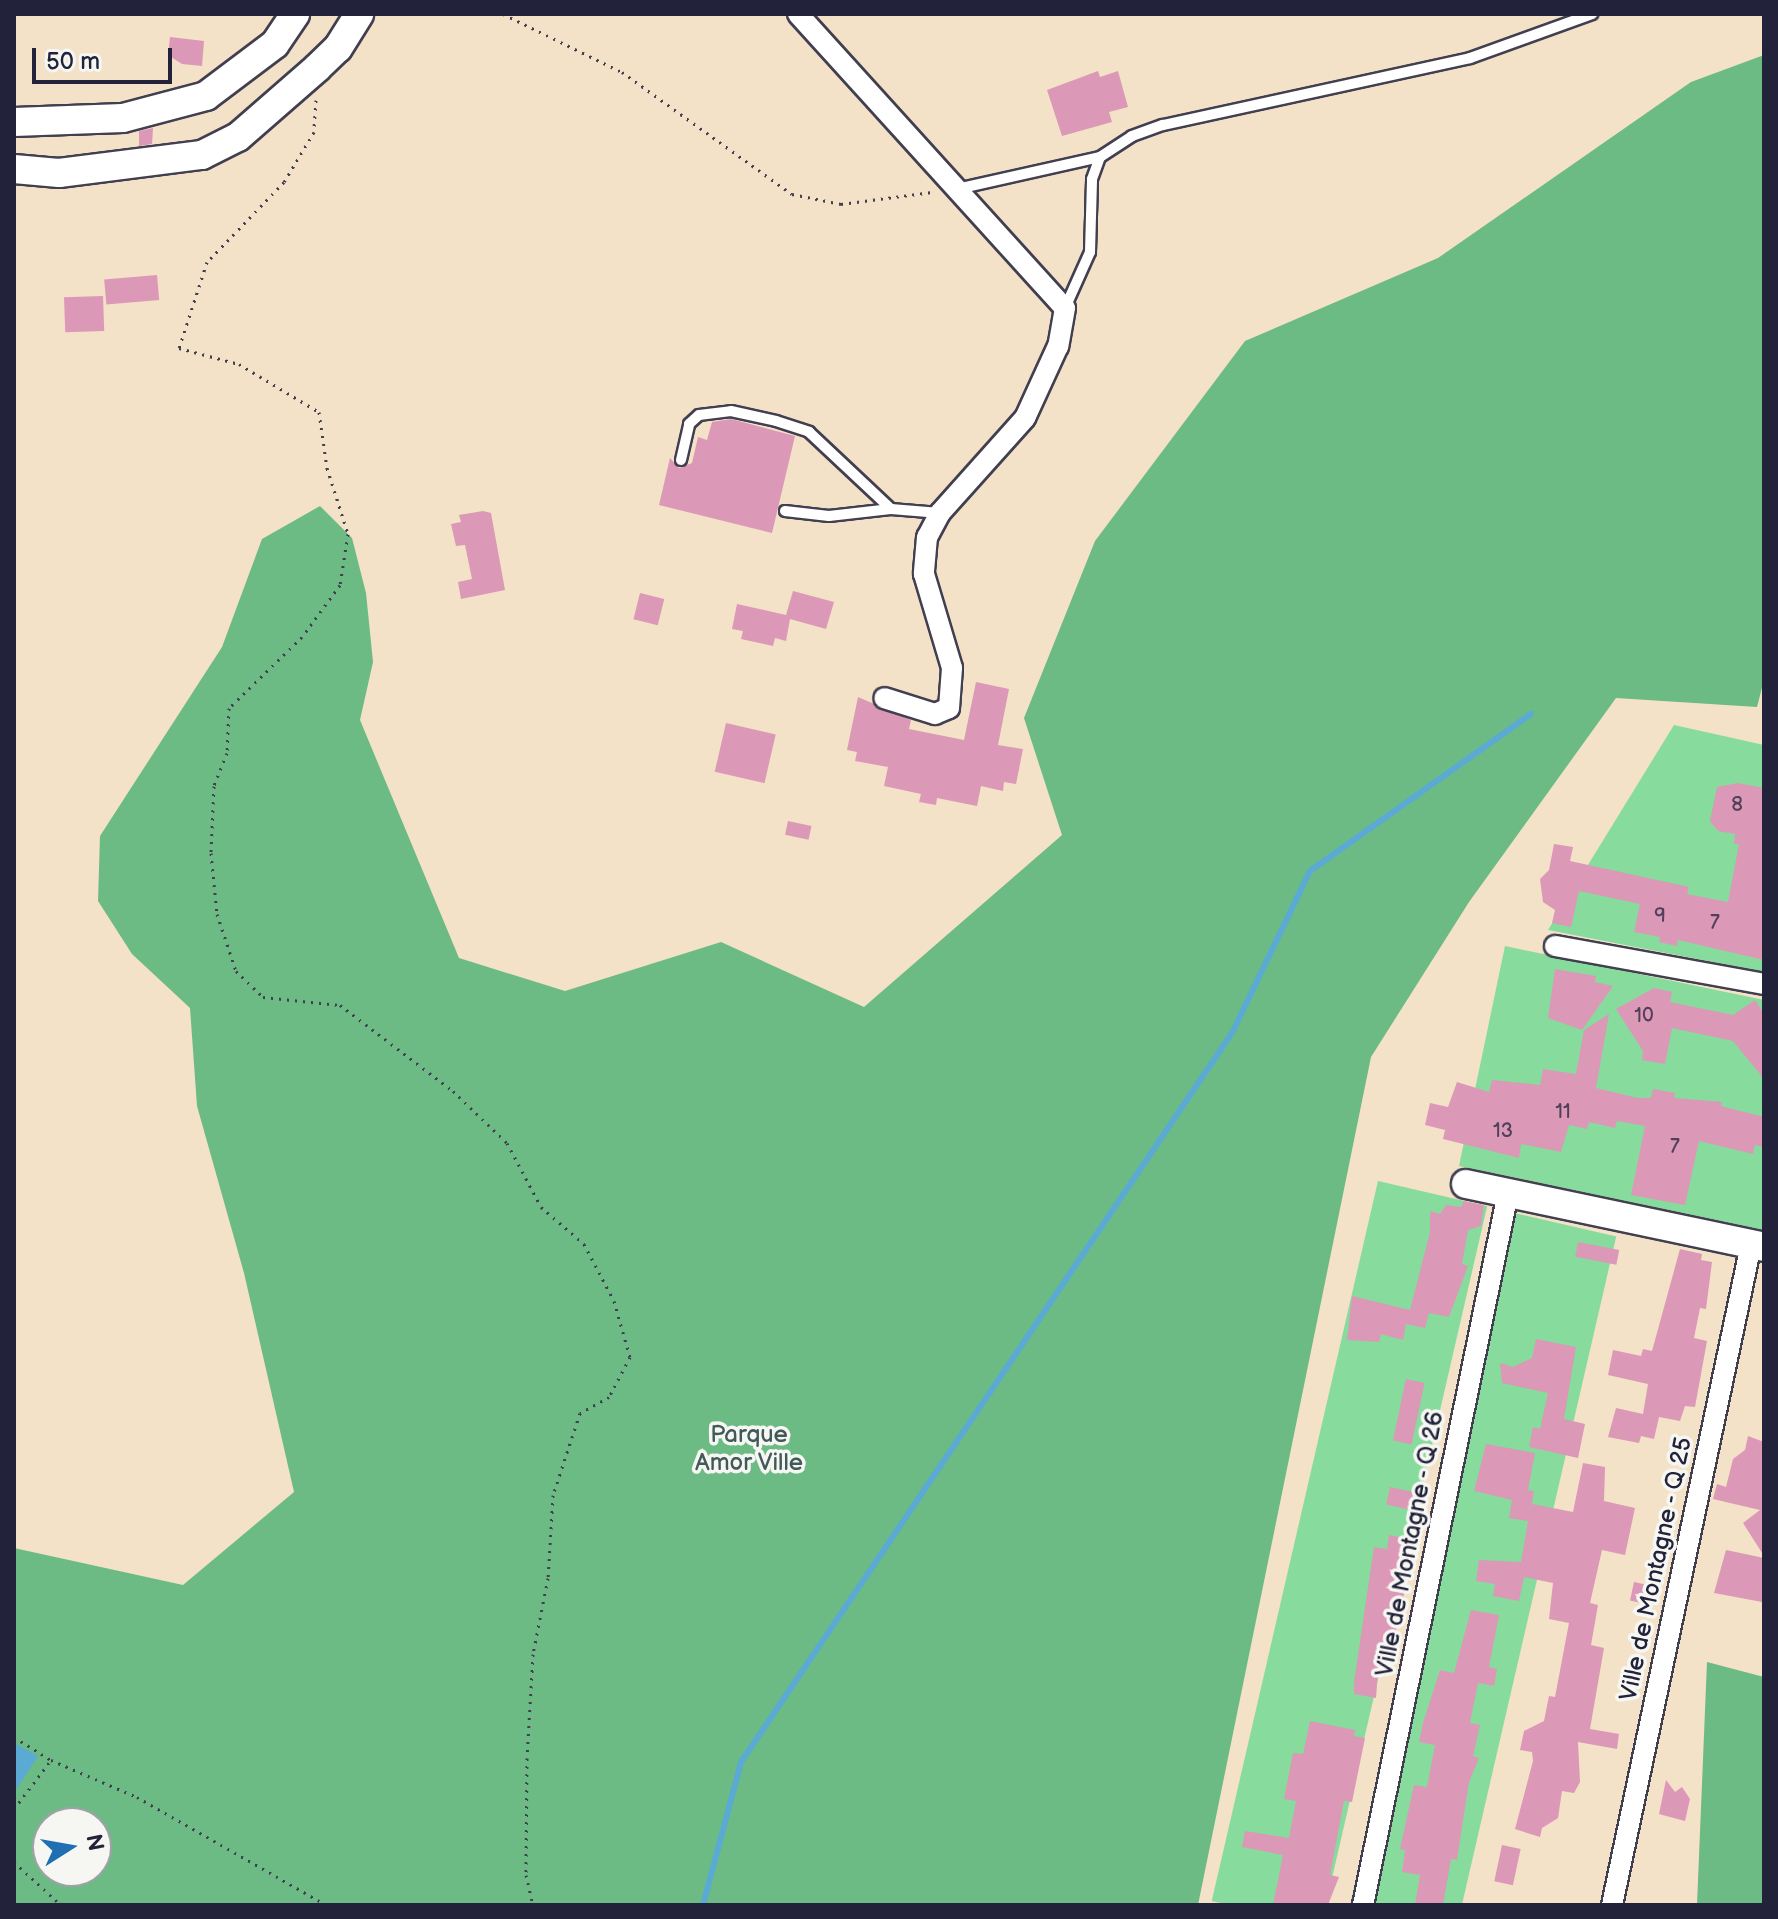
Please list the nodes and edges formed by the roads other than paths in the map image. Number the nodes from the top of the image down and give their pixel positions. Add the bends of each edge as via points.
1 (295, 14) edge
2 (359, 14) edge
3 (798, 14) edge
4 (1592, 14) edge
5 (14, 122) edge
6 (1100, 157) junction
7 (14, 169) edge
8 (957, 189) junction
9 (1065, 308) junction
10 (681, 460) dead end
11 (891, 509) junction
12 (785, 511) dead end
13 (940, 513) junction
14 (884, 698) dead end
15 (1555, 946) dead end
16 (1764, 984) edge
17 (1466, 1184) dead end
18 (1508, 1193) junction
19 (1757, 1246) edge
20 (1363, 1905) edge
21 (1612, 1905) edge

1 - 5 street via 275,44 206,96 123,118
2 - 7 street via 338,48 317,68 238,137 202,155 59,173
3 - 8 street
4 - 6 lane via 1470,58 1163,125 1132,136
6 - 8 lane
6 - 9 lane via 1092,179 1090,252
8 - 9 street
9 - 13 street via 1058,346 1025,418
10 - 11 lane via 689,424 699,415 731,411 776,421 809,432
11 - 12 lane via 829,516
11 - 13 lane
13 - 14 street via 927,537 924,574 952,668 953,695 949,708 935,714
15 - 16 street
17 - 18 street
18 - 19 street
18 - 20 street, Ville de Montagne - Q 26
19 - 21 street, Ville de Montagne - Q 25

